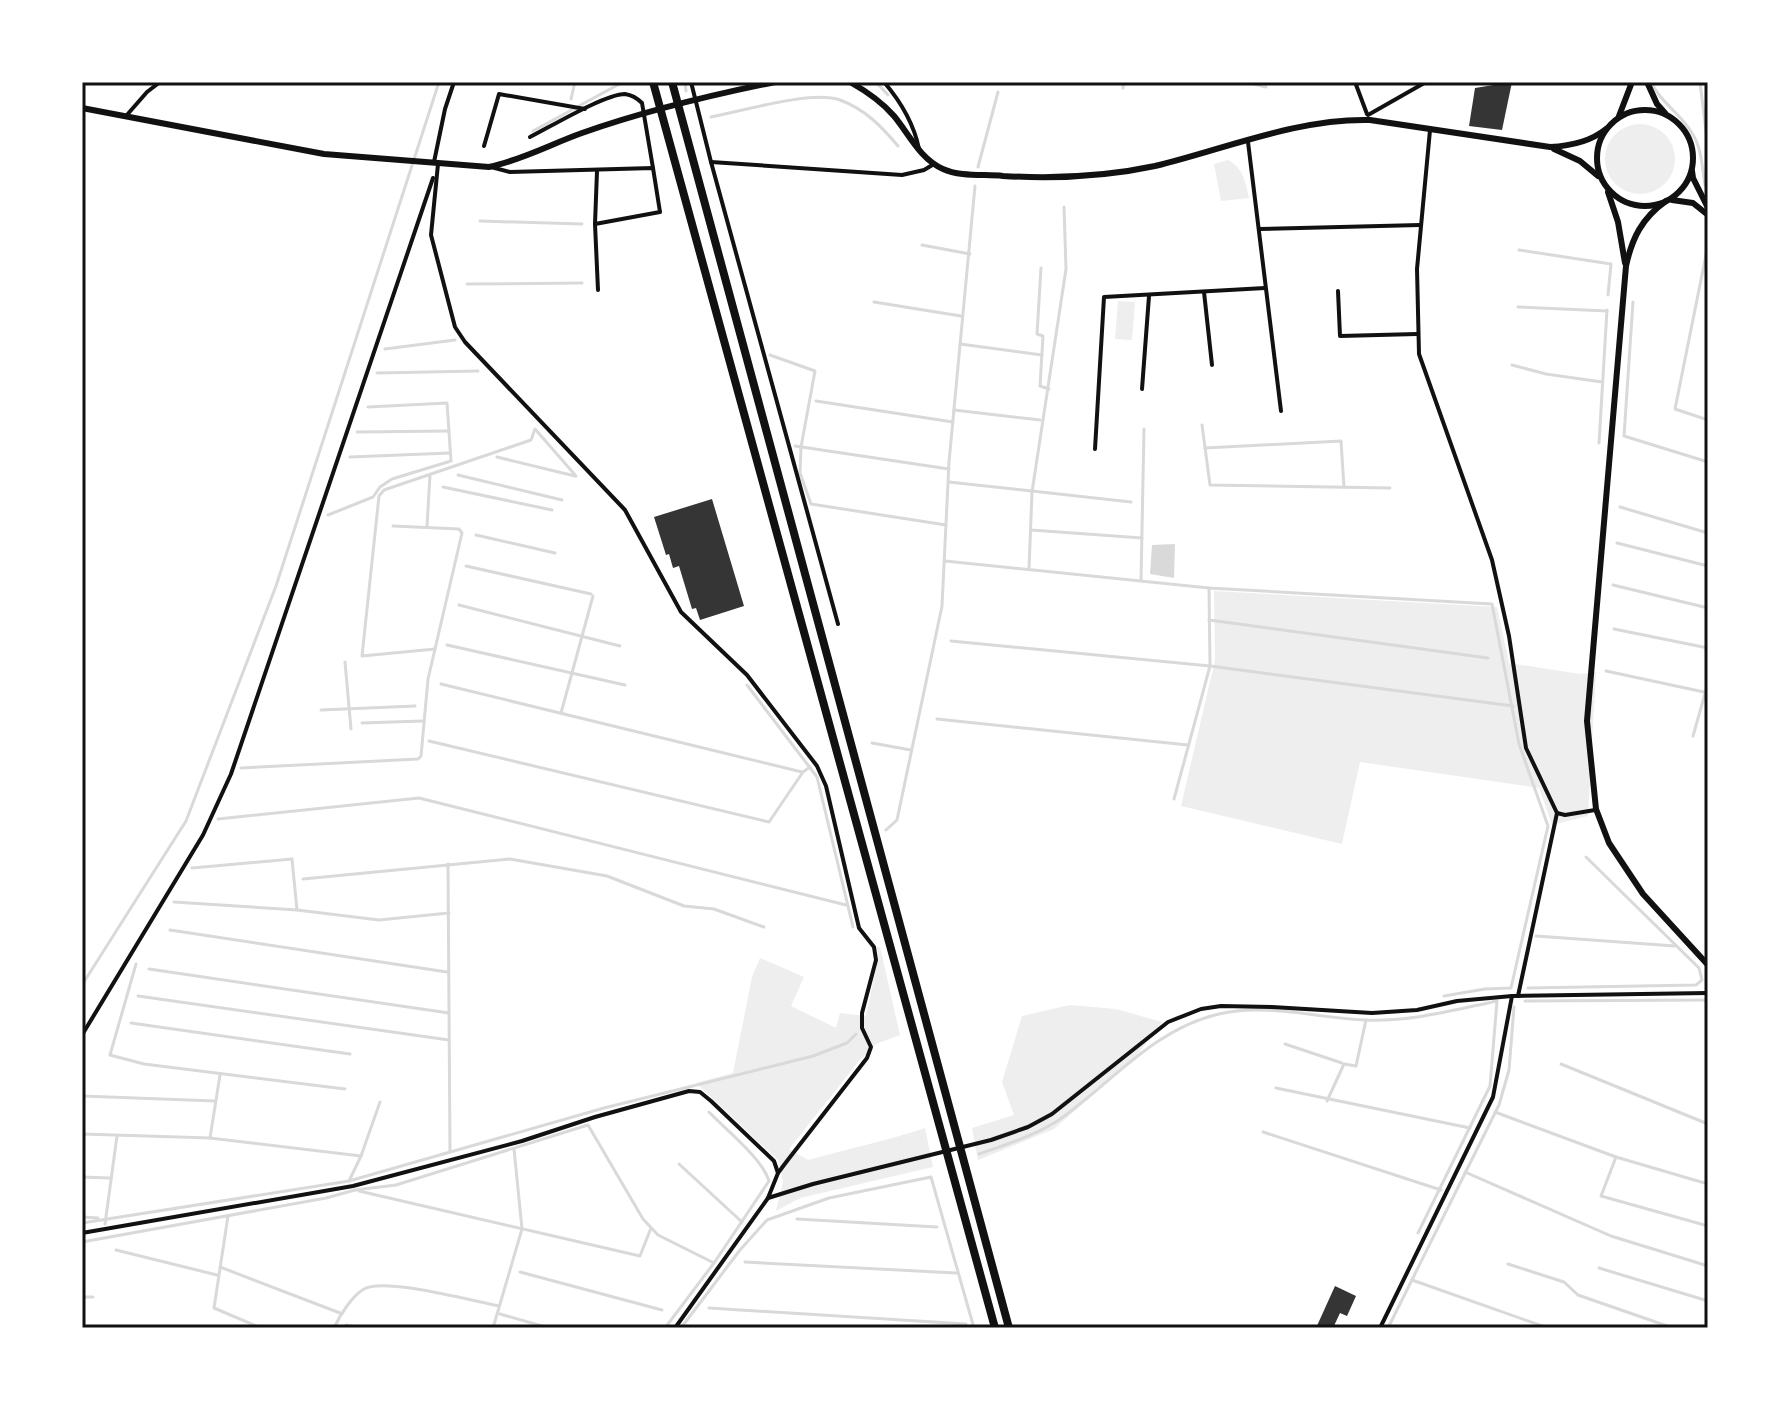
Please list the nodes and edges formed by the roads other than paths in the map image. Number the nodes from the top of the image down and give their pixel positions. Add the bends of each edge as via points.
1 (160, 82) edge
2 (454, 82) edge
3 (653, 82) edge
4 (672, 82) edge
5 (691, 82) edge
6 (775, 82) edge
7 (850, 82) edge
8 (884, 82) edge
9 (1355, 82) edge
10 (1426, 82) edge
11 (1632, 82) edge
12 (1647, 82) edge
13 (82, 108) edge
14 (585, 109) junction
15 (1667, 115) junction
16 (126, 116) junction
17 (1618, 117) junction
18 (1369, 118) junction
19 (1606, 129) junction
20 (1430, 130) junction
21 (530, 137) dead end
22 (1248, 142) junction
23 (484, 146) dead end
24 (1550, 147) junction
25 (920, 151) junction
26 (711, 162) junction
27 (435, 164) junction
28 (934, 164) junction
29 (489, 167) junction
30 (653, 168) junction
31 (1692, 169) junction
32 (597, 171) junction
33 (1603, 183) junction
34 (1667, 201) junction
35 (1708, 208) edge
36 (1708, 215) edge
37 (595, 224) junction
38 (1420, 225) junction
39 (1258, 229) junction
40 (1626, 266) junction
41 (1265, 288) junction
42 (598, 290) dead end
43 (1338, 291) dead end
44 (1204, 292) junction
45 (1149, 295) junction
46 (1417, 334) junction
47 (1212, 365) dead end
48 (1142, 389) dead end
49 (1281, 411) dead end
50 (1095, 449) dead end
51 (838, 624) dead end
52 (1596, 809) junction
53 (1557, 813) junction
54 (1708, 965) edge
55 (1708, 993) edge
56 (1515, 996) junction
57 (82, 1035) edge
58 (778, 1173) junction
59 (768, 1198) junction
60 (82, 1233) edge
61 (675, 1328) edge
62 (995, 1328) edge
63 (1009, 1328) edge
64 (1380, 1328) edge

1 - 16 street
2 - 27 street
3 - 62 highway
4 - 63 highway
5 - 26 street
6 - 29 main road via 584,132
7 - 25 main road via 893,114
8 - 25 street via 899,100
9 - 18 street
10 - 18 street
11 - 17 main road
12 - 15 main road
13 - 16 main road
14 - 21 street
14 - 23 street via 499,94
14 - 30 street via 622,94 637,98
15 - 17 main road via 1642,109
15 - 31 main road via 1690,140
16 - 27 main road via 324,154
17 - 19 main road
18 - 20 main road
18 - 22 main road
19 - 24 main road via 1581,143
19 - 33 main road via 1596,153
20 - 24 main road
20 - 38 street
22 - 28 main road via 1084,178 953,172
22 - 39 street
24 - 33 main road via 1580,161
25 - 28 main road
26 - 28 street via 902,175
26 - 51 street
27 - 29 main road
27 - 57 street via 231,774 203,835
27 - 58 street via 431,235 455,327 625,510 681,612 747,675 817,766 826,786 859,928 874,947 876,960 862,1013 871,1047
29 - 32 street via 510,172
30 - 32 street
30 - 37 street via 660,212
31 - 34 main road
31 - 35 main road
32 - 37 street
33 - 34 main road via 1631,205
33 - 40 main road via 1618,222
34 - 36 main road via 1693,203
34 - 40 main road via 1638,229
37 - 42 street
38 - 39 street
38 - 46 street
39 - 41 street
40 - 52 main road via 1587,721
41 - 44 street
41 - 49 street
43 - 46 street via 1340,336
44 - 45 street
44 - 47 street
45 - 48 street
45 - 50 street via 1104,297
46 - 53 street via 1419,354 1492,560 1526,748
52 - 53 street
52 - 54 main road via 1609,843 1643,894
53 - 56 street
55 - 56 street
56 - 59 street via 1372,1013 1201,1009 1168,1022 1028,1127
56 - 64 street via 1493,1097
58 - 59 street
58 - 60 street via 774,1161 711,1101 689,1091 353,1186
59 - 61 street

